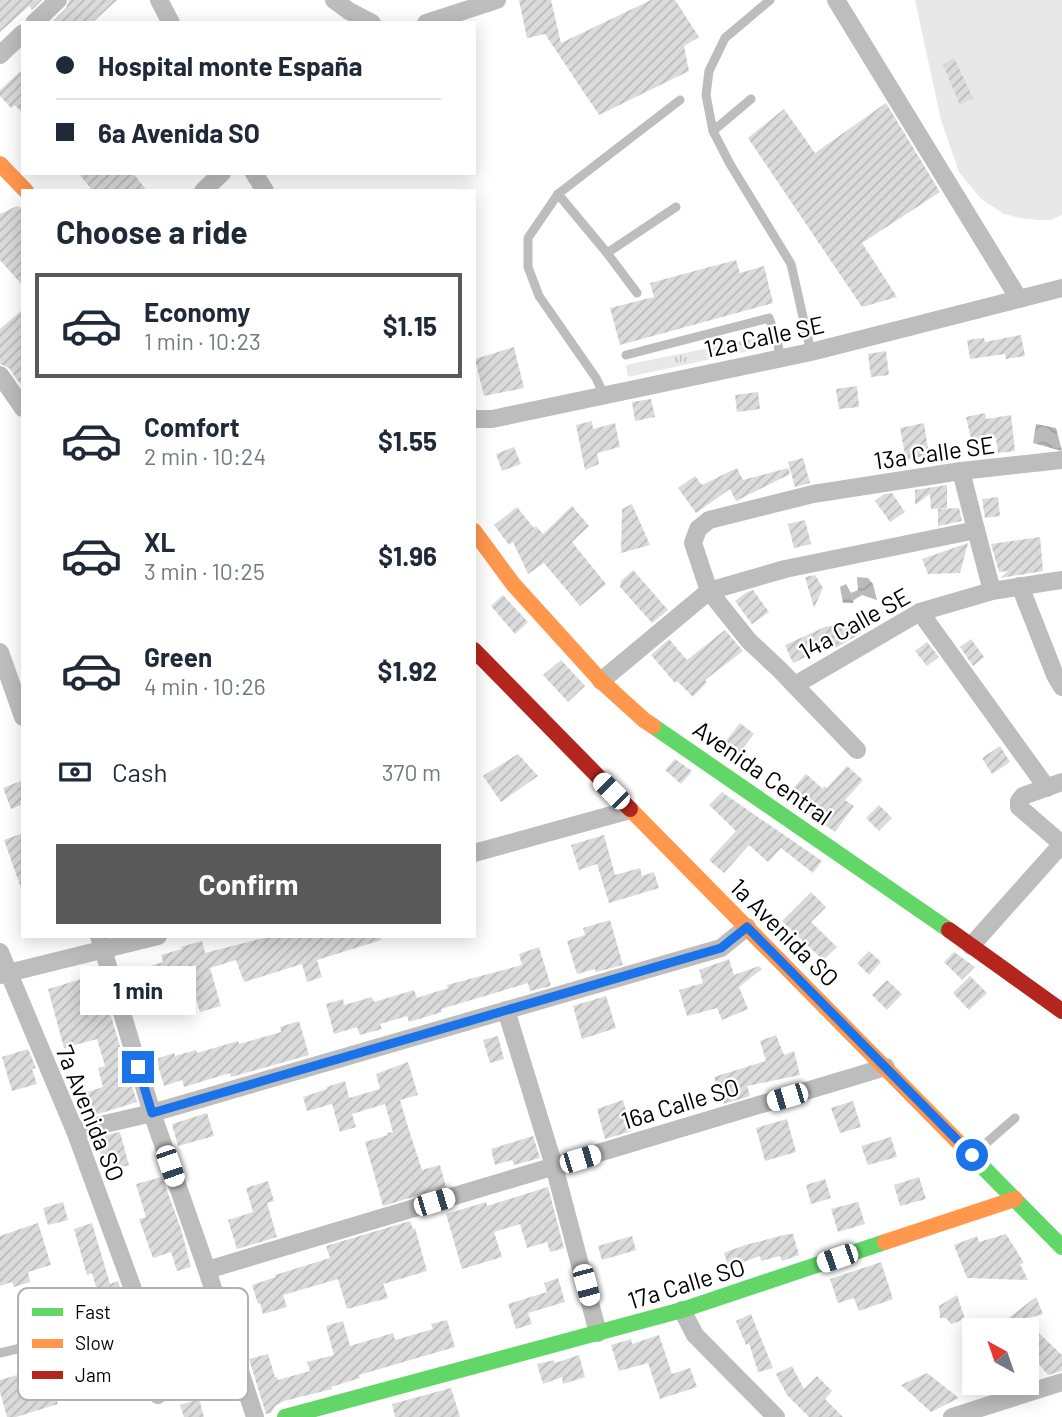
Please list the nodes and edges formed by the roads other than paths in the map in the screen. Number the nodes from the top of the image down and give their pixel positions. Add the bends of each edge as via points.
1 (58, 0) edge
2 (159, 0) edge
3 (334, 0) edge
4 (496, 0) edge
5 (770, 0) edge
6 (836, 0) edge
7 (36, 21) edge
8 (170, 21) edge
9 (368, 21) edge
10 (432, 21) edge
11 (21, 35) edge
12 (0, 55) edge
13 (751, 99) dead end
14 (680, 100) dead end
15 (713, 131) junction
16 (0, 164) edge
17 (220, 175) edge
18 (24, 189) edge
19 (205, 189) edge
20 (558, 194) junction
21 (677, 207) dead end
22 (607, 253) junction
23 (1062, 288) edge
24 (637, 293) dead end
25 (1019, 299) junction
26 (811, 352) junction
27 (626, 355) dead end
28 (781, 357) junction
29 (2, 383) edge
30 (604, 395) junction
31 (21, 406) edge
32 (476, 419) edge
33 (1062, 460) edge
34 (961, 471) junction
35 (976, 530) junction
36 (476, 534) edge
37 (1062, 580) edge
38 (1020, 586) junction
39 (709, 591) junction
40 (992, 591) junction
41 (920, 612) junction
42 (0, 652) edge
43 (476, 652) edge
44 (601, 681) junction
45 (795, 685) junction
46 (1062, 687) edge
47 (21, 711) edge
48 (857, 750) dead end
49 (1054, 785) edge
50 (630, 810) junction
51 (1062, 844) edge
52 (476, 852) edge
53 (747, 927) junction
54 (142, 938) edge
55 (101, 943) edge
56 (971, 946) junction
57 (0, 952) edge
58 (4, 974) edge
59 (506, 1010) junction
60 (1062, 1011) edge
61 (886, 1067) junction
62 (152, 1113) junction
63 (1015, 1118) dead end
64 (75, 1131) junction
65 (972, 1155) junction
66 (554, 1166) junction
67 (1015, 1199) junction
68 (1062, 1247) edge
69 (207, 1270) junction
70 (133, 1288) edge
71 (213, 1288) edge
72 (682, 1310) junction
73 (598, 1333) junction
74 (18, 1349) edge
75 (0, 1353) edge
76 (1062, 1382) edge
77 (248, 1396) edge
78 (255, 1417) edge
79 (285, 1417) edge
80 (776, 1417) edge
81 (952, 1417) edge

1 - 7 street
2 - 8 street
3 - 9 street
4 - 10 street
5 - 15 lane via 724,38 709,71 706,95
6 - 25 street
11 - 12 street
13 - 15 lane
14 - 20 lane
15 - 26 lane via 791,264
16 - 18 main road
17 - 19 street
20 - 22 lane
20 - 30 lane via 528,238 528,267 539,296
21 - 22 lane
22 - 24 lane
23 - 25 street, 12a Calle SE
25 - 26 street, 12a Calle SE
26 - 28 street, 12a Calle SE
27 - 28 lane via 769,318
28 - 30 street, 12a Calle SE
29 - 31 street
30 - 32 street, 12a Calle SE
33 - 34 street, 13a Calle SE
34 - 35 street
34 - 39 street, 13a Calle SE via 813,494 709,520 698,528 692,543
35 - 39 street via 785,569
35 - 40 street
36 - 44 main road, Avenida Central via 513,584
37 - 38 street, 14a Calle SE
38 - 40 street, 14a Calle SE
38 - 46 street
39 - 44 street
39 - 45 street via 749,641
40 - 41 street, 14a Calle SE
41 - 45 street, 14a Calle SE
41 - 49 street
42 - 47 street
43 - 50 main road, 1a Avenida SO
44 - 56 main road, Avenida Central via 644,720
45 - 48 street
49 - 51 street via 1023,796 1019,807
50 - 52 street
50 - 53 main road, 1a Avenida SO
51 - 56 street
53 - 59 street via 721,948
53 - 61 main road, 1a Avenida SO
54 - 55 street
55 - 58 street
55 - 62 street
56 - 60 main road, Avenida Central
57 - 58 street, 7a Avenida SO
58 - 64 street, 7a Avenida SO
59 - 62 street
59 - 66 street
61 - 65 main road, 1a Avenida SO
61 - 66 street, 16a Calle SO
62 - 64 street
62 - 69 street
63 - 65 lane
64 - 70 street, 7a Avenida SO
65 - 67 main road, 1a Avenida SO
66 - 69 street, 16a Calle SO
66 - 73 street
67 - 68 main road, 1a Avenida SO
67 - 72 main road, 17a Calle SO
69 - 71 street
72 - 73 main road, 17a Calle SO
72 - 80 street via 695,1335
73 - 79 main road, 17a Calle SO
74 - 75 lane
76 - 81 street
77 - 78 street

